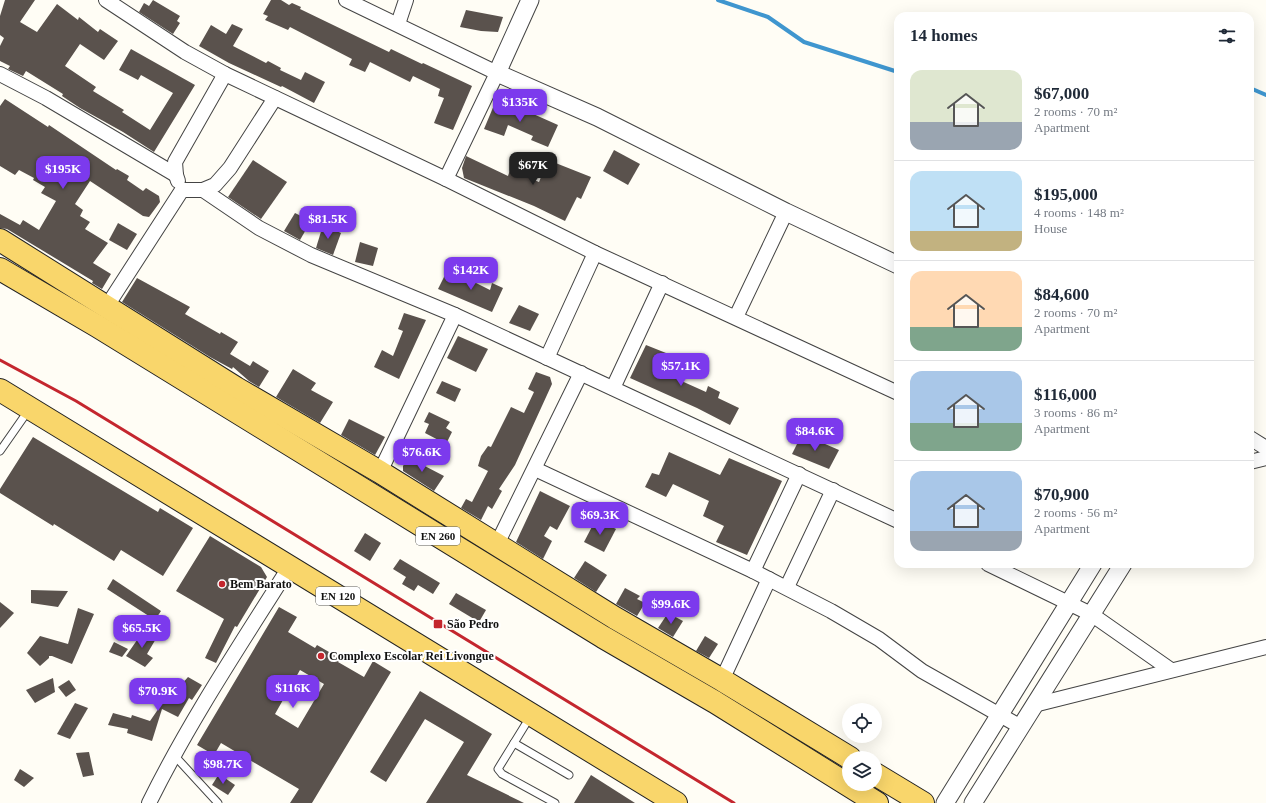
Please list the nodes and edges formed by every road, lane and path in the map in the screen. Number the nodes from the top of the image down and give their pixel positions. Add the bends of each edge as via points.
1 (106, 0) edge
2 (346, 0) edge
3 (406, 0) edge
4 (530, 0) edge
5 (398, 24) junction
6 (497, 73) junction
7 (0, 74) edge
8 (225, 74) junction
9 (275, 98) junction
10 (176, 175) junction
11 (446, 178) junction
12 (182, 190) junction
13 (203, 190) junction
14 (786, 212) junction
15 (5, 243) edge
16 (595, 253) junction
17 (894, 263) edge
18 (0, 269) edge
19 (662, 283) junction
20 (107, 306) junction
21 (455, 315) junction
22 (736, 317) junction
23 (547, 358) junction
24 (581, 373) junction
25 (613, 388) junction
26 (0, 390) edge
27 (894, 391) edge
28 (231, 397) junction
29 (31, 407) junction
30 (1254, 440) edge
31 (1266, 448) edge
32 (0, 452) edge
33 (1266, 458) edge
34 (1254, 461) edge
35 (535, 469) junction
36 (380, 472) junction
37 (799, 474) junction
38 (833, 490) junction
39 (894, 519) edge
40 (497, 544) junction
41 (290, 566) junction
42 (996, 568) edge
43 (1091, 568) edge
44 (1120, 568) edge
45 (754, 571) junction
46 (769, 579) junction
47 (787, 587) junction
48 (1069, 603) junction
49 (1091, 614) junction
50 (615, 618) junction
51 (603, 637) junction
52 (1266, 647) edge
53 (1171, 670) junction
54 (722, 680) junction
55 (1034, 705) junction
56 (532, 715) junction
57 (1000, 715) junction
58 (1021, 727) junction
59 (514, 743) junction
60 (841, 753) edge
61 (173, 754) junction
62 (820, 767) junction
63 (568, 775) dead end
64 (882, 778) edge
65 (149, 803) edge
66 (218, 803) edge
67 (555, 803) edge
68 (676, 803) edge
69 (877, 803) edge
70 (922, 803) edge
71 (945, 803) edge
72 (973, 803) edge

1 - 8 street via 185,52
2 - 5 street
3 - 5 street
4 - 6 street
5 - 6 street
6 - 11 street
6 - 14 street via 597,117
7 - 10 street via 46,98
8 - 9 street
8 - 10 street via 175,162
9 - 11 street
9 - 13 street via 230,168 215,185
10 - 12 street
11 - 16 street
12 - 13 street
12 - 20 street
13 - 21 street via 259,228 311,255
14 - 17 street
14 - 22 street
15 - 18 main road
15 - 20 main road, EN 260
16 - 19 street
16 - 23 street
18 - 28 main road, EN 260
19 - 22 street
19 - 25 street
20 - 28 main road, EN 260
21 - 23 street
21 - 36 street
22 - 27 street
23 - 24 street
24 - 25 street
24 - 35 street
25 - 37 street
26 - 29 main road, EN 120
28 - 36 main road, EN 260
28 - 51 main road, EN 260
29 - 32 lane
29 - 41 main road, EN 120
30 - 31 street
33 - 34 street
35 - 40 street
35 - 45 street
36 - 40 main road, EN 260
37 - 38 street
37 - 45 street
38 - 39 street
38 - 47 street
40 - 50 main road, EN 260
41 - 56 main road, EN 120
41 - 61 street
42 - 48 street
43 - 48 street
44 - 49 street
45 - 46 street
46 - 47 street
46 - 54 street
47 - 57 street via 879,639 922,671
48 - 49 street
48 - 57 street
49 - 53 street
49 - 55 street
50 - 51 main road
50 - 54 main road, EN 260
51 - 62 main road, EN 260
52 - 53 street
53 - 55 street
54 - 60 main road, EN 260
55 - 58 street
56 - 59 lane
56 - 68 main road, EN 120
57 - 58 street
57 - 71 street
58 - 72 street
59 - 63 lane
59 - 67 lane via 498,769 502,774
60 - 62 main road
61 - 65 street
61 - 66 lane
62 - 69 main road, EN 260
64 - 70 main road

